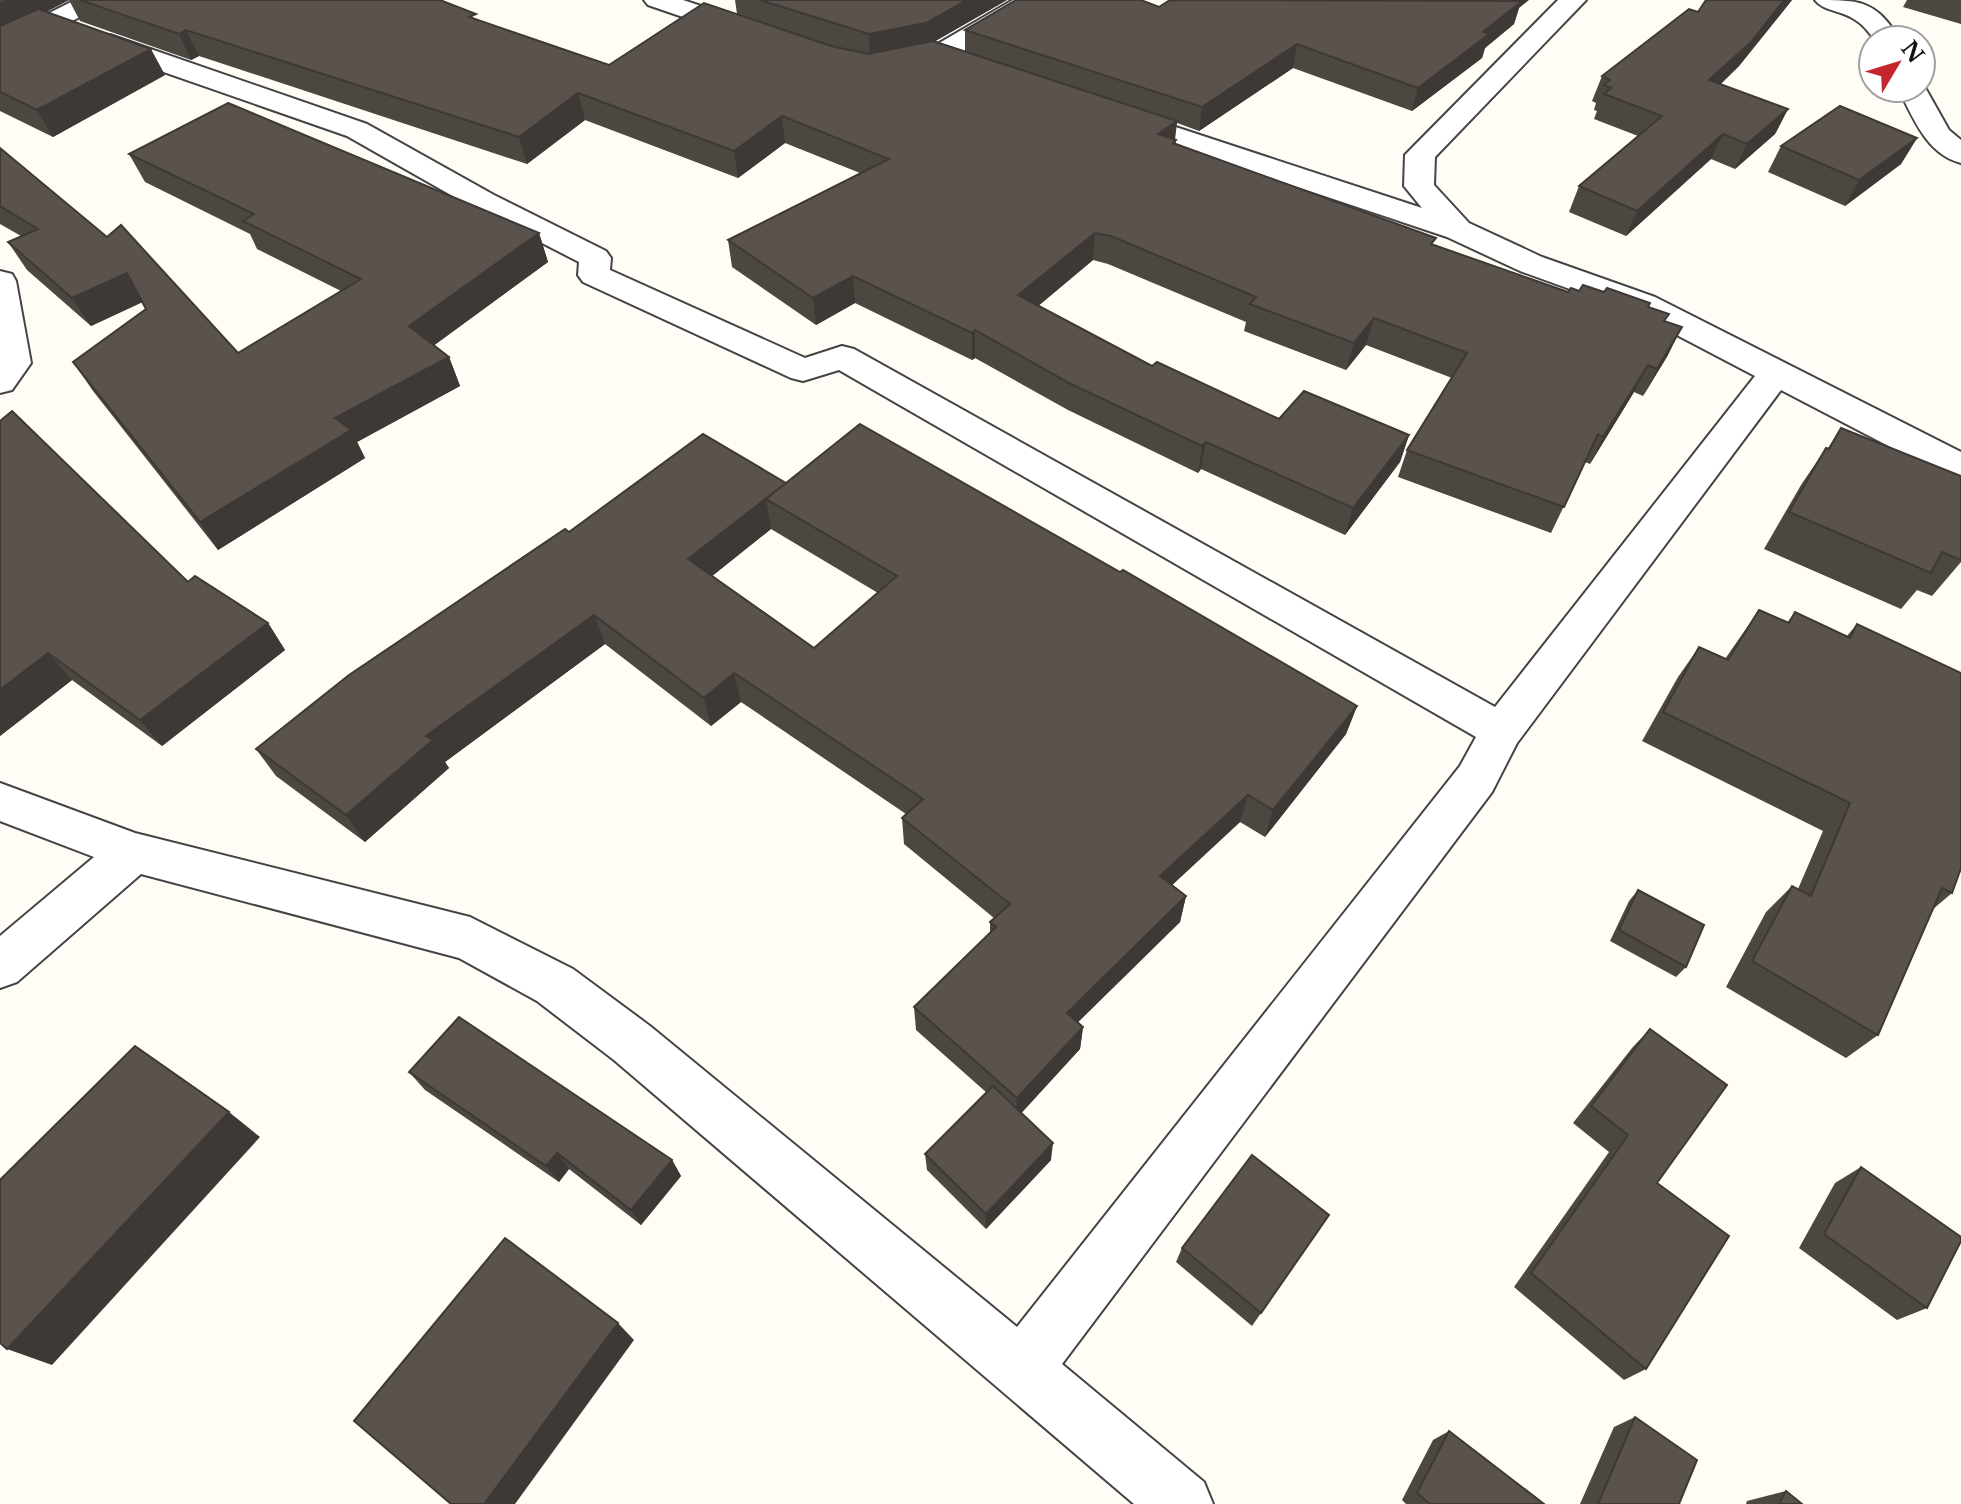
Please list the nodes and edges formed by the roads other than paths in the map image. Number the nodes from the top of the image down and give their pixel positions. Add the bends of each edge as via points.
1 (95, 0) edge
2 (657, 0) edge
3 (1031, 0) edge
4 (1573, 0) edge
5 (1828, 0) edge
6 (54, 24) junction
7 (1879, 24) edge
8 (772, 39) edge
9 (0, 49) edge
10 (870, 69) edge
11 (1921, 104) edge
12 (1085, 106) edge
13 (1961, 154) edge
14 (1458, 230) junction
15 (0, 281) edge
16 (1775, 374) junction
17 (0, 382) edge
18 (1961, 468) edge
19 (1501, 731) junction
20 (0, 802) edge
21 (133, 852) junction
22 (0, 966) edge
23 (1023, 1367) junction
24 (1182, 1504) edge

1 - 6 street
2 - 8 street
3 - 10 street via 951,61
4 - 14 street via 1420,155 1419,186
5 - 7 street via 1863,9
6 - 9 street
6 - 19 street via 357,130 595,258 594,275 803,370 842,357
11 - 13 street via 1937,135
12 - 14 street
14 - 16 street via 1531,264 1643,304
15 - 17 street via 14,363
16 - 18 street
16 - 19 street
19 - 23 street via 1476,779
20 - 21 street
21 - 22 street
21 - 23 street via 470,939 555,985
23 - 24 street

